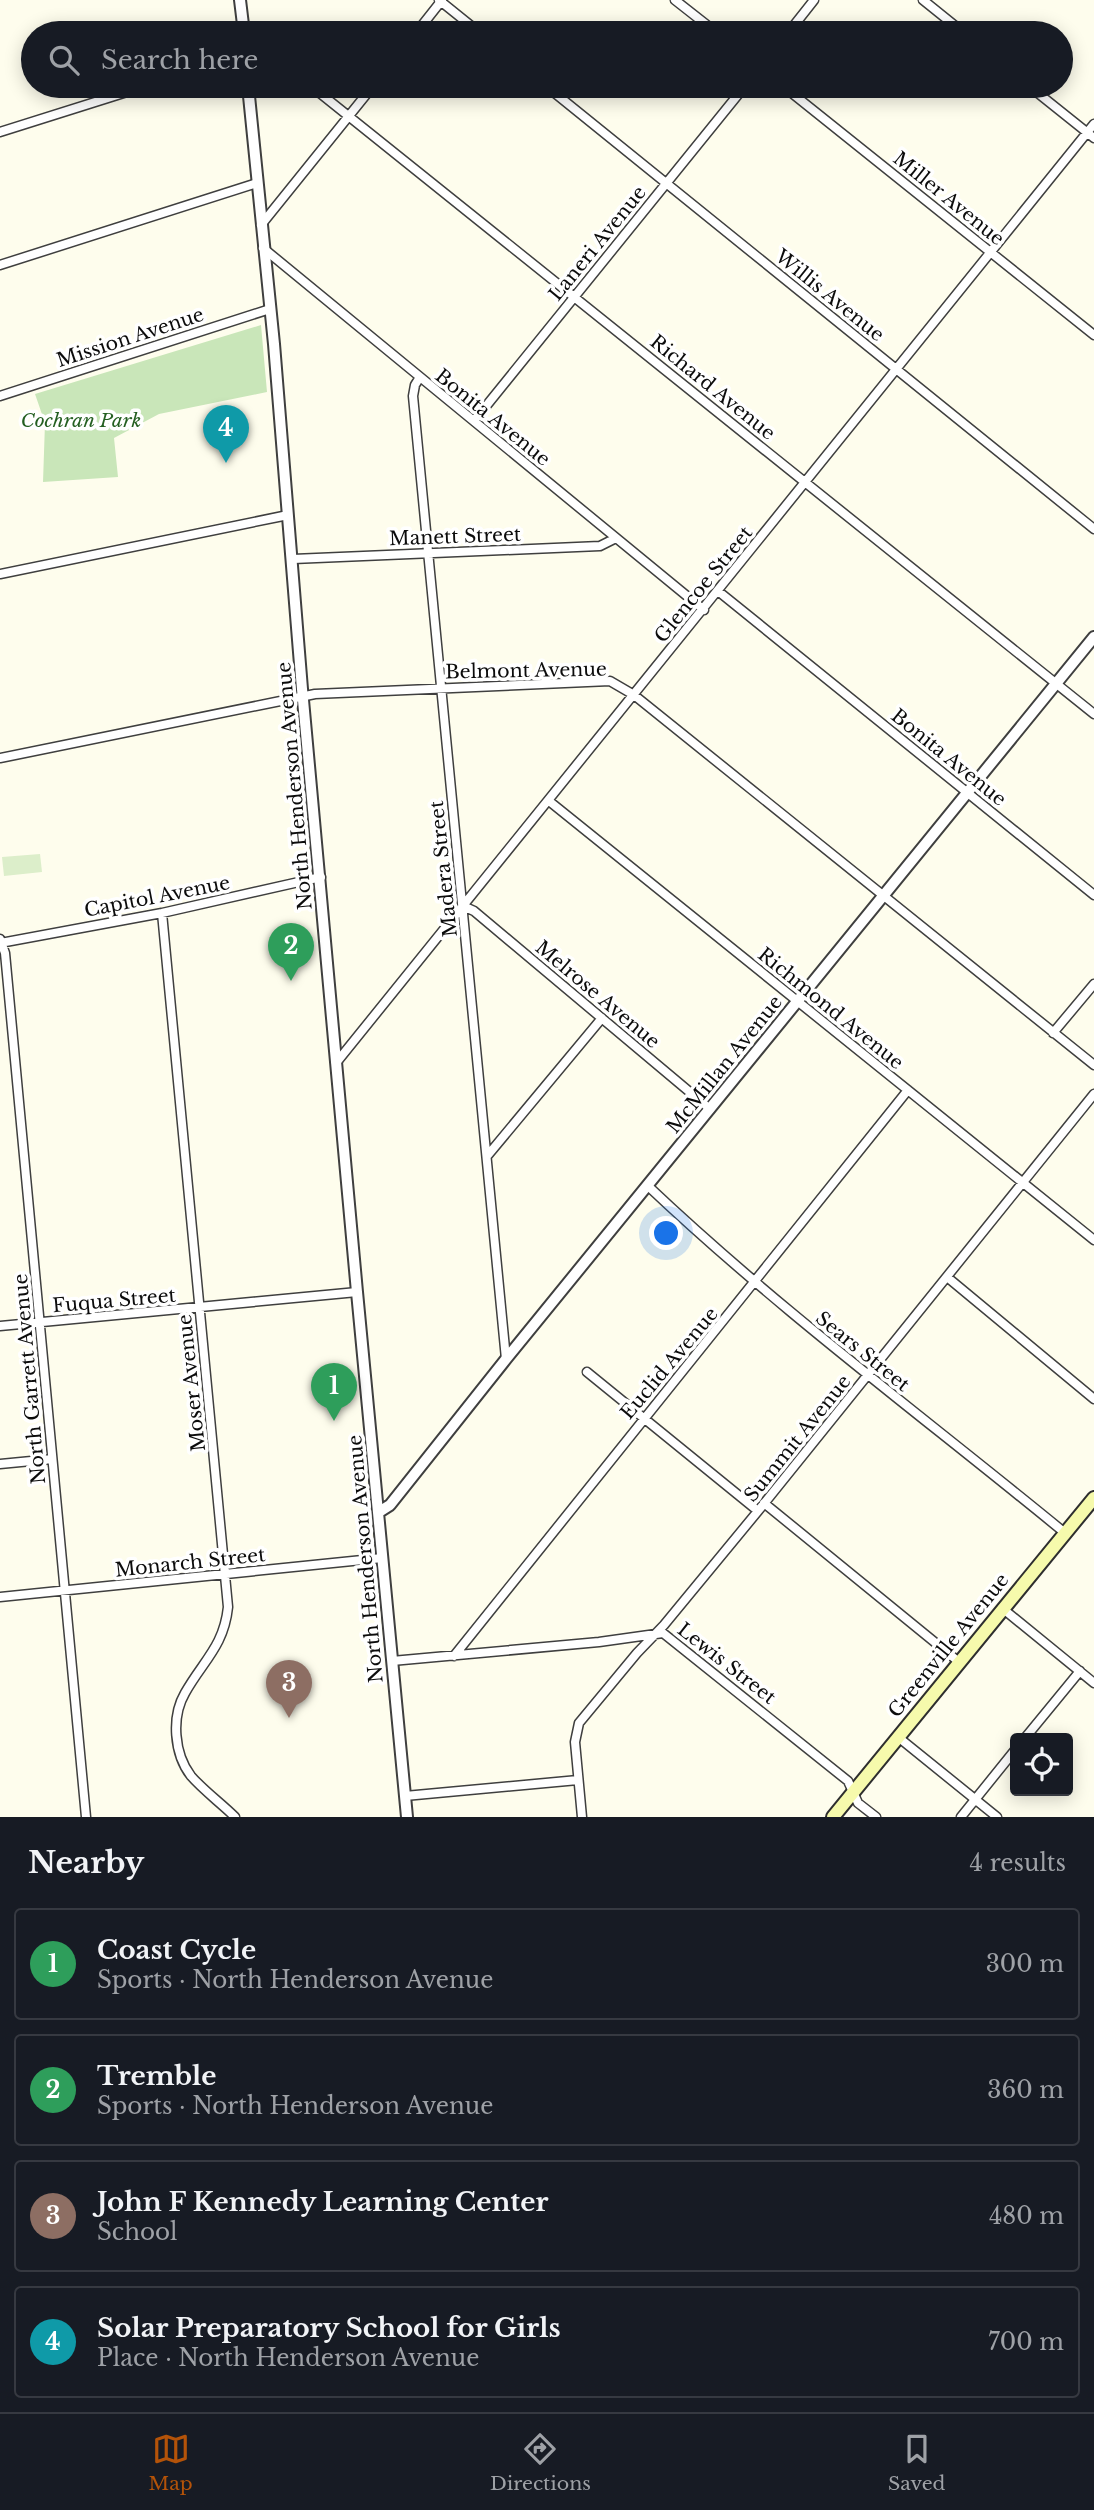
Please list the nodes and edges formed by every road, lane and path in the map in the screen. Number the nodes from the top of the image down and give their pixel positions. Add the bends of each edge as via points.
1 (240, 0) edge
2 (675, 0) edge
3 (814, 0) edge
4 (923, 0) edge
5 (441, 1) edge
6 (243, 21) edge
7 (425, 21) edge
8 (465, 21) edge
9 (702, 21) edge
10 (797, 21) edge
11 (949, 21) edge
12 (108, 98) edge
13 (249, 98) edge
14 (326, 98) edge
15 (363, 98) edge
16 (561, 98) edge
17 (735, 98) edge
18 (798, 98) edge
19 (1044, 98) edge
20 (349, 116) junction
21 (1094, 124) edge
22 (0, 132) edge
23 (1091, 135) edge
24 (257, 183) junction
25 (667, 183) junction
26 (261, 226) junction
27 (263, 248) junction
28 (991, 252) junction
29 (0, 265) edge
30 (574, 296) junction
31 (270, 309) junction
32 (1094, 335) edge
33 (897, 369) junction
34 (420, 377) junction
35 (0, 396) edge
36 (474, 421) junction
37 (805, 482) junction
38 (288, 515) junction
39 (1094, 529) edge
40 (616, 538) junction
41 (428, 553) junction
42 (293, 559) junction
43 (0, 574) edge
44 (718, 592) junction
45 (704, 610) junction
46 (1094, 637) edge
47 (1056, 684) junction
48 (440, 688) junction
49 (634, 695) junction
50 (303, 698) junction
51 (1094, 714) edge
52 (0, 758) edge
53 (968, 793) junction
54 (549, 801) junction
55 (321, 877) junction
56 (1094, 895) edge
57 (883, 896) junction
58 (463, 906) junction
59 (162, 913) junction
60 (0, 941) edge
61 (1094, 984) edge
62 (797, 1002) junction
63 (602, 1018) junction
64 (1053, 1033) junction
65 (336, 1063) junction
66 (1094, 1065) edge
67 (908, 1090) junction
68 (1094, 1094) edge
69 (710, 1110) junction
70 (488, 1155) junction
71 (1023, 1182) junction
72 (648, 1186) junction
73 (1094, 1240) edge
74 (947, 1277) junction
75 (754, 1282) junction
76 (356, 1292) junction
77 (199, 1307) junction
78 (40, 1322) junction
79 (0, 1326) edge
80 (506, 1359) junction
81 (587, 1372) dead end
82 (868, 1375) junction
83 (1094, 1399) edge
84 (643, 1419) junction
85 (52, 1459) junction
86 (0, 1464) edge
87 (764, 1503) junction
88 (1092, 1505) edge
89 (758, 1511) junction
90 (379, 1512) junction
91 (1065, 1533) junction
92 (382, 1558) junction
93 (224, 1574) junction
94 (65, 1590) junction
95 (0, 1597) edge
96 (1002, 1608) junction
97 (654, 1634) junction
98 (454, 1656) junction
99 (392, 1661) junction
100 (959, 1662) junction
101 (1080, 1671) junction
102 (1094, 1683) edge
103 (1029, 1733) edge
104 (898, 1737) junction
105 (1010, 1756) edge
106 (578, 1780) junction
107 (853, 1791) junction
108 (405, 1796) junction
109 (975, 1800) junction
110 (86, 1817) edge
111 (234, 1817) edge
112 (407, 1817) edge
113 (582, 1817) edge
114 (833, 1817) edge
115 (876, 1817) edge
116 (961, 1817) edge
117 (997, 1817) edge

1 - 6 street
2 - 9 street
3 - 10 street
4 - 11 street
5 - 7 street
5 - 8 street
12 - 22 street
13 - 24 street, North Henderson Avenue
14 - 20 street, Richard Avenue
15 - 20 street
16 - 25 street, Willis Avenue
17 - 25 street, Laneri Avenue
18 - 28 street, Miller Avenue
19 - 23 street
20 - 26 street
20 - 30 street, Richard Avenue
21 - 23 street, Glencoe Street
23 - 28 street, Glencoe Street
24 - 26 street, North Henderson Avenue
24 - 29 street
25 - 30 street, Laneri Avenue
25 - 33 street, Willis Avenue
26 - 27 street, North Henderson Avenue
27 - 31 street, North Henderson Avenue
27 - 34 street, Bonita Avenue
28 - 32 street, Miller Avenue
28 - 33 street, Glencoe Street
30 - 36 street, Laneri Avenue
30 - 37 street, Richard Avenue
31 - 35 street, Mission Avenue
31 - 38 street, North Henderson Avenue
33 - 37 street, Glencoe Street
33 - 39 street, Willis Avenue
34 - 36 street, Bonita Avenue
34 - 41 street, Madera Street via 413,396
36 - 40 street, Bonita Avenue
37 - 44 street, Glencoe Street
37 - 47 street, Richard Avenue
38 - 42 street, North Henderson Avenue
38 - 43 street
40 - 41 street, Manett Street via 600,546
40 - 45 street, Bonita Avenue
41 - 42 street, Manett Street
41 - 48 street, Madera Street
42 - 50 street, North Henderson Avenue
44 - 45 street, Glencoe Street
44 - 53 street, Bonita Avenue
45 - 49 street, Glencoe Street
46 - 47 street, McMillan Avenue
47 - 51 street, Richard Avenue
47 - 53 street, McMillan Avenue
48 - 49 street, Belmont Avenue via 610,681
48 - 50 street, Belmont Avenue
48 - 58 street, Madera Street
49 - 54 street, Glencoe Street
49 - 57 street, Belmont Avenue
50 - 52 street, Belmont Avenue
50 - 55 street, North Henderson Avenue
53 - 56 street, Bonita Avenue
53 - 57 street, McMillan Avenue
54 - 58 street, Glencoe Street
54 - 62 street, Richmond Avenue
55 - 59 street, Capitol Avenue
55 - 65 street, North Henderson Avenue
57 - 62 street, McMillan Avenue
57 - 64 street, Belmont Avenue
58 - 63 street, Melrose Avenue
58 - 65 street, Glencoe Street
58 - 70 street, Madera Street
59 - 60 street, Capitol Avenue
59 - 77 street, Moser Avenue
60 - 78 street, North Garrett Avenue via 5,953
61 - 64 street
62 - 67 street, Richmond Avenue
62 - 69 street, McMillan Avenue
63 - 69 street, Melrose Avenue
63 - 70 street
64 - 66 street, Belmont Avenue
65 - 76 street, North Henderson Avenue
67 - 71 street, Richmond Avenue
67 - 75 street, Euclid Avenue
68 - 71 street, Summit Avenue
69 - 72 street, McMillan Avenue
70 - 80 street, Madera Street
71 - 73 street, Richmond Avenue
71 - 74 street, Summit Avenue
72 - 75 street, Sears Street
72 - 80 street, McMillan Avenue
74 - 82 street, Summit Avenue
74 - 83 street
75 - 82 street, Sears Street
75 - 84 street, Euclid Avenue
76 - 77 street, Fuqua Street
76 - 90 street, North Henderson Avenue
77 - 78 street, Fuqua Street
77 - 93 street, Moser Avenue
78 - 79 street, Fuqua Street
78 - 85 street, North Garrett Avenue
80 - 90 street, McMillan Avenue via 390,1505
81 - 84 street
82 - 87 street, Summit Avenue
82 - 91 street, Sears Street
84 - 89 street
84 - 98 street, Euclid Avenue
85 - 86 street
85 - 94 street, North Garrett Avenue
87 - 89 street, Summit Avenue
87 - 100 street
88 - 91 main road, Greenville Avenue
89 - 97 street, Summit Avenue
90 - 92 street, North Henderson Avenue
91 - 96 main road, Greenville Avenue
92 - 93 street, Monarch Street
92 - 99 street, North Henderson Avenue
93 - 94 street, Monarch Street
93 - 111 street, Moser Avenue via 226,1624 184,1695 177,1746 190,1774
94 - 95 street, Monarch Street
94 - 110 street, North Garrett Avenue
96 - 100 main road, Greenville Avenue
96 - 101 street
97 - 98 street, Lewis Street
97 - 106 street, Summit Avenue via 579,1723 575,1742
97 - 107 street, Lewis Street via 670,1636 841,1775
98 - 99 street, Lewis Street
99 - 108 street, North Henderson Avenue
100 - 104 main road, Greenville Avenue
101 - 102 street
101 - 103 street
104 - 107 main road, Greenville Avenue
104 - 109 street
105 - 109 street
106 - 108 street
106 - 113 street, Summit Avenue
107 - 114 main road, Greenville Avenue
107 - 115 street, Lewis Street via 858,1802
108 - 112 street, North Henderson Avenue
109 - 116 street
109 - 117 street

